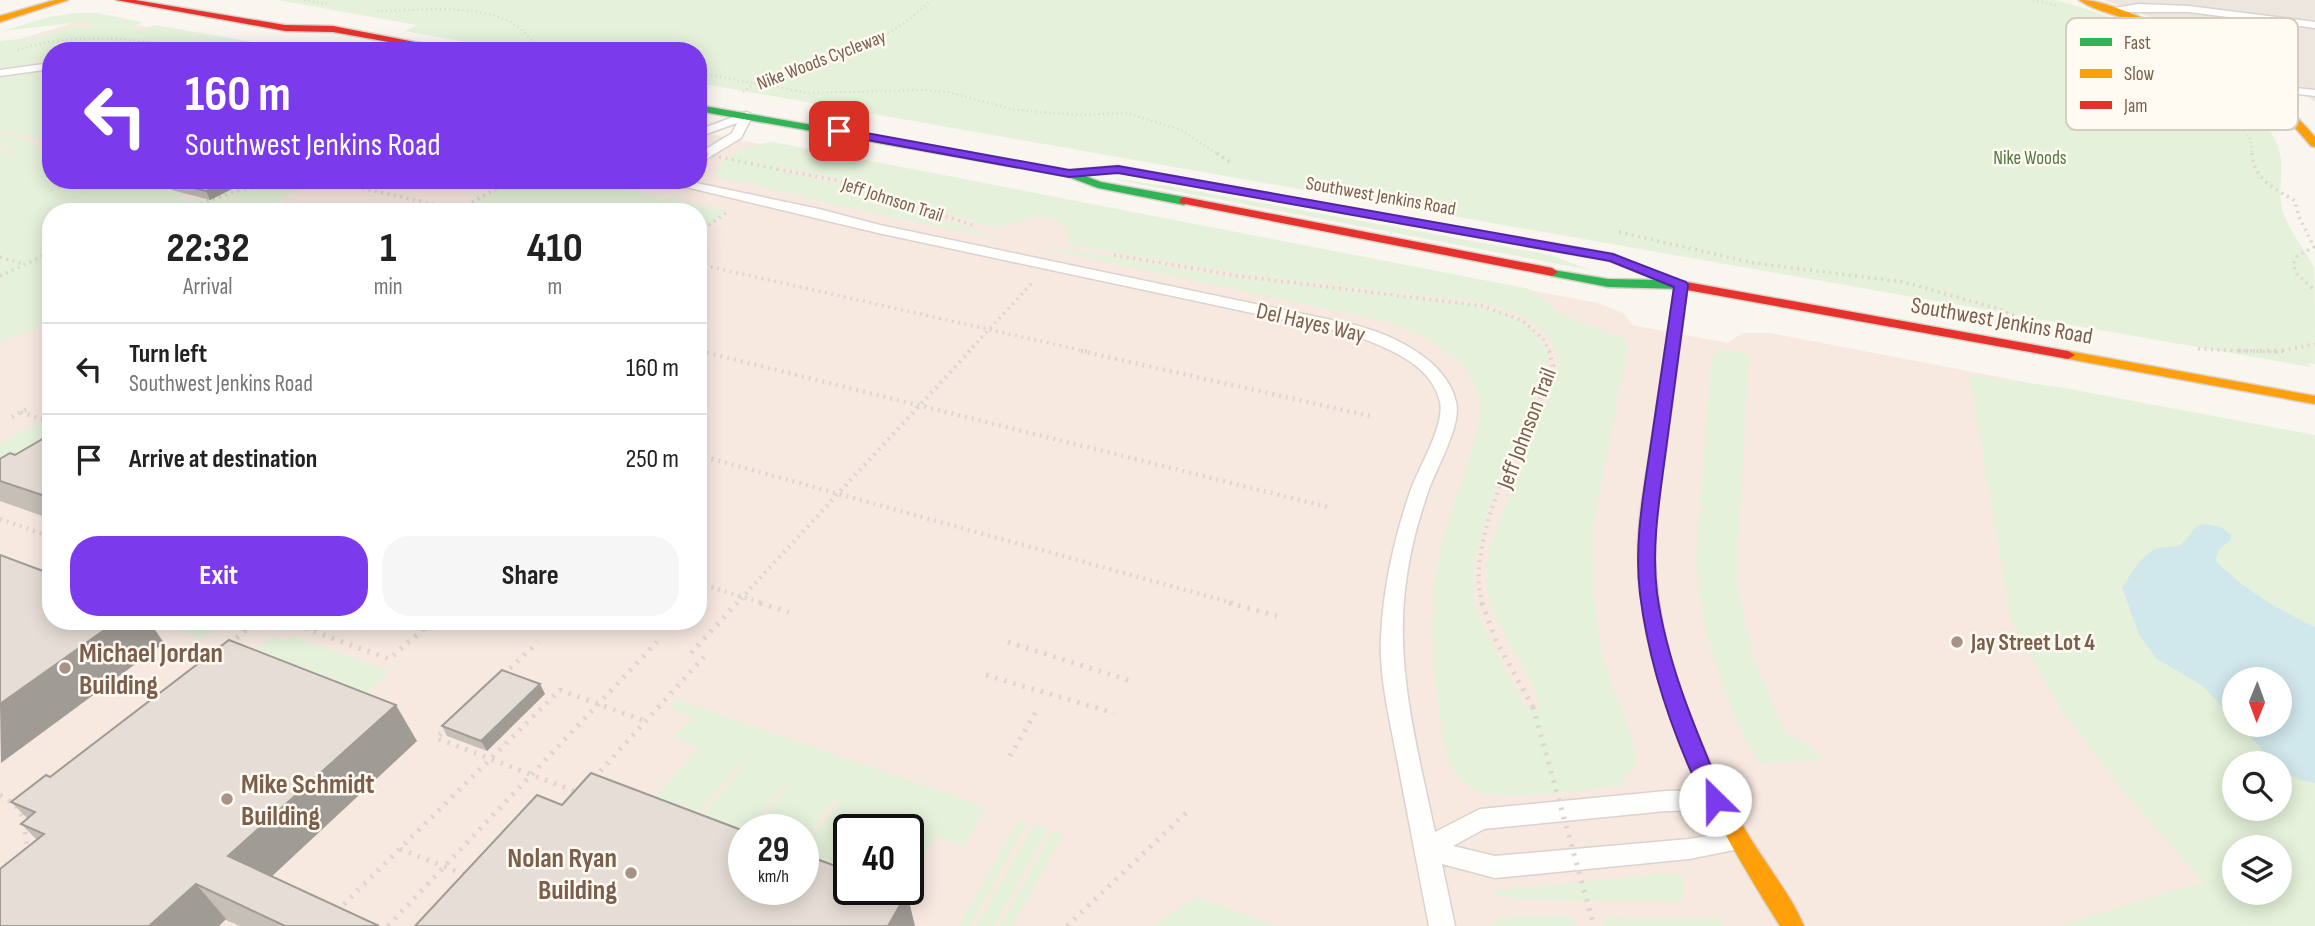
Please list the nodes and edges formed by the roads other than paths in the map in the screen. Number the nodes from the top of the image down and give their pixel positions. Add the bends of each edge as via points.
1 (64, 0) edge
2 (120, 0) edge
3 (2083, 0) edge
4 (2113, 9) junction
5 (2135, 18) edge
6 (2278, 18) edge
7 (0, 19) edge
8 (285, 28) junction
9 (324, 42) edge
10 (406, 42) edge
11 (42, 67) edge
12 (0, 73) edge
13 (707, 101) edge
14 (707, 108) edge
15 (715, 108) junction
16 (747, 114) junction
17 (2298, 122) edge
18 (707, 130) edge
19 (2315, 144) edge
20 (707, 154) edge
21 (1069, 173) junction
22 (705, 189) edge
23 (1681, 285) junction
24 (2315, 401) edge
25 (1715, 800) junction
26 (1737, 840) junction
27 (1425, 849) junction
28 (1442, 926) edge
29 (1793, 926) edge

1 - 7 main road
2 - 8 main road
3 - 4 main road
4 - 5 main road
4 - 6 lane via 2150,1
8 - 9 main road
8 - 10 main road via 333,29
11 - 12 lane
13 - 15 main road, Southwest Jenkins Road
14 - 15 main road, Southwest Jenkins Road
15 - 16 main road, Southwest Jenkins Road
16 - 18 lane
16 - 20 lane via 737,135
16 - 21 main road, Southwest Jenkins Road
17 - 19 main road
21 - 23 main road, Southwest Jenkins Road via 1098,184 1608,283
21 - 23 main road, Southwest Jenkins Road via 1118,169 1613,258
22 - 27 lane, Del Hayes Way via 1355,330 1422,362 1445,390 1449,406 1405,542 1391,640 1399,712
23 - 24 main road, Southwest Jenkins Road
23 - 25 main road via 1651,502 1648,593 1663,666
25 - 26 main road
25 - 27 lane via 1480,819
26 - 27 lane via 1689,849 1496,867
26 - 29 main road
27 - 28 lane, Del Hayes Way

